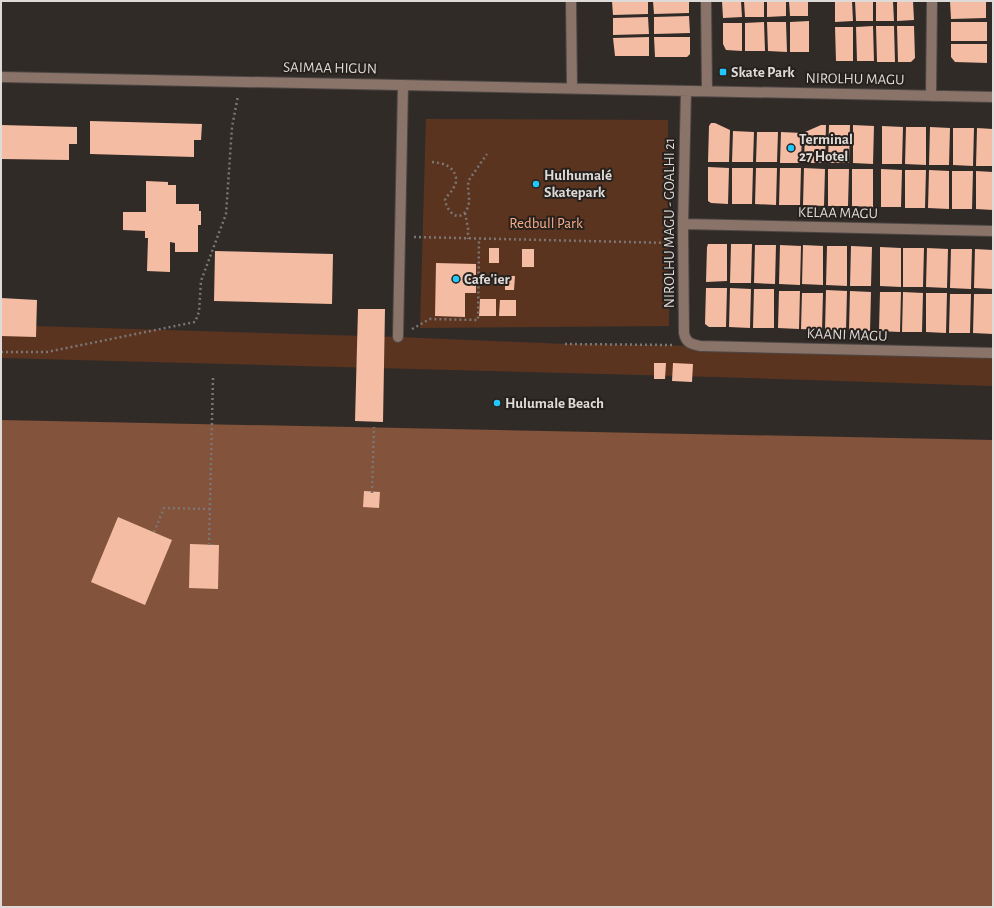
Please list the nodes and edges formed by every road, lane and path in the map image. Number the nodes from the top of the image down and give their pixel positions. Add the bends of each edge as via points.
1 (571, 1) edge
2 (706, 1) edge
3 (932, 1) edge
4 (1, 77) edge
5 (241, 81) junction
6 (403, 85) junction
7 (572, 88) junction
8 (686, 90) junction
9 (707, 91) junction
10 (931, 96) junction
11 (993, 97) edge
12 (487, 154) dead end
13 (432, 162) dead end
14 (464, 213) junction
15 (683, 224) junction
16 (993, 231) edge
17 (400, 237) junction
18 (468, 238) junction
19 (480, 239) junction
20 (683, 243) junction
21 (398, 337) joint
22 (564, 344) dead end
23 (676, 345) dead end
24 (700, 346) joint
25 (1, 352) edge
26 (993, 353) edge
27 (213, 378) dead end
28 (374, 427) dead end
29 (372, 493) dead end
30 (210, 509) junction
31 (154, 532) dead end
32 (209, 545) dead end

1 - 7 street
2 - 9 street
3 - 10 street
4 - 5 street, SAIMAA HIGUN
5 - 6 street, SAIMAA HIGUN
5 - 25 path via 232,127 226,214 202,281 199,312 195,322 47,352
6 - 7 street, SAIMAA HIGUN
6 - 17 street
7 - 8 street, NIROLHU MAGU
8 - 9 street, NIROLHU MAGU
8 - 15 street, NIROLHU MAGU - GOALHI 21
9 - 10 street, NIROLHU MAGU
10 - 11 street, NIROLHU MAGU
12 - 14 path via 469,180 469,204
13 - 14 path via 438,162 454,171 454,188 445,200 455,216
14 - 18 path
15 - 16 street, KELAA MAGU
15 - 20 street, NIROLHU MAGU - GOALHI 21
17 - 18 path
17 - 21 street
18 - 19 path
19 - 20 path
19 - 21 path via 478,320 430,319
20 - 24 street, NIROLHU MAGU - GOALHI 21 via 684,333 690,344
22 - 23 path
24 - 26 street, KAANI MAGU
27 - 30 path
28 - 29 path
30 - 31 path via 164,508
30 - 32 path

